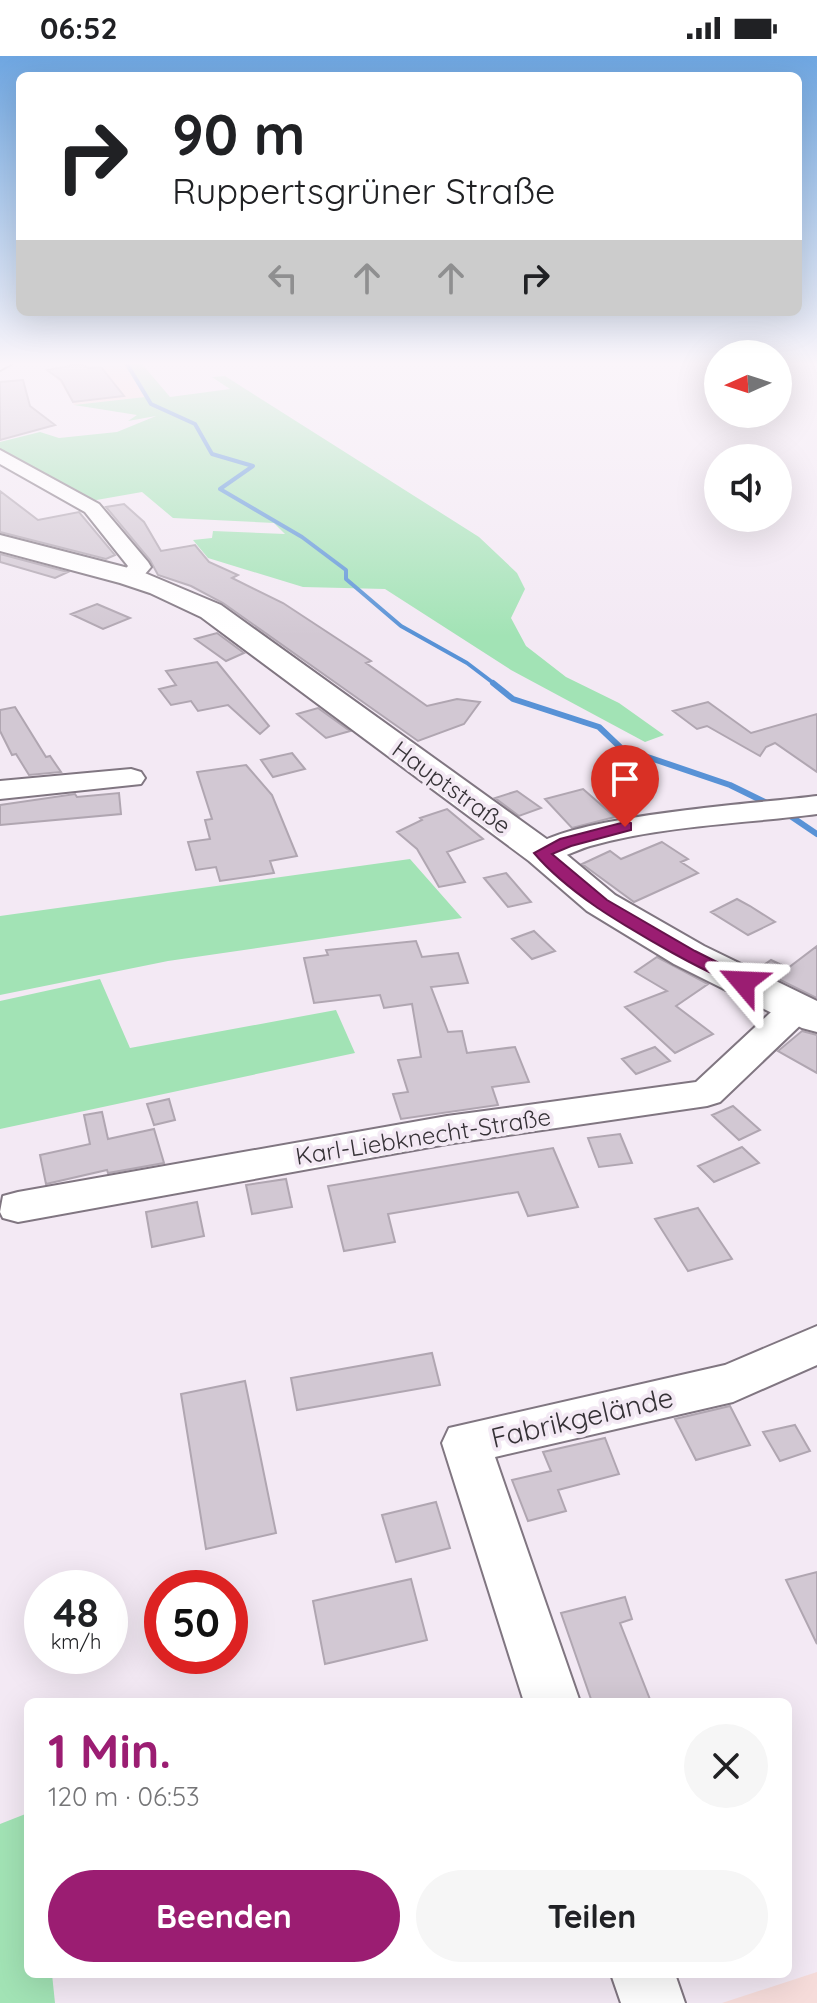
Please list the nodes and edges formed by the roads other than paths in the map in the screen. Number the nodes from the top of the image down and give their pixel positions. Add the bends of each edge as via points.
1 (0, 456) edge
2 (0, 543) edge
3 (130, 577) junction
4 (131, 778) dead end
5 (0, 790) edge
6 (817, 805) edge
7 (542, 853) junction
8 (807, 1013) edge
9 (18, 1207) dead end
10 (817, 1344) edge
11 (551, 1698) edge
12 (644, 1978) edge
13 (653, 2003) edge

1 - 3 street via 92,508 140,567
2 - 3 main road, Hauptstraße
3 - 7 main road, Hauptstraße via 211,611
4 - 5 street
6 - 7 street via 625,827
7 - 8 main road, Hauptstraße via 601,903 689,955
8 - 9 street, Karl-Liebknecht-Straße via 707,1093 447,1130
10 - 11 street, Fabrikgelände via 733,1383 466,1443
12 - 13 street

